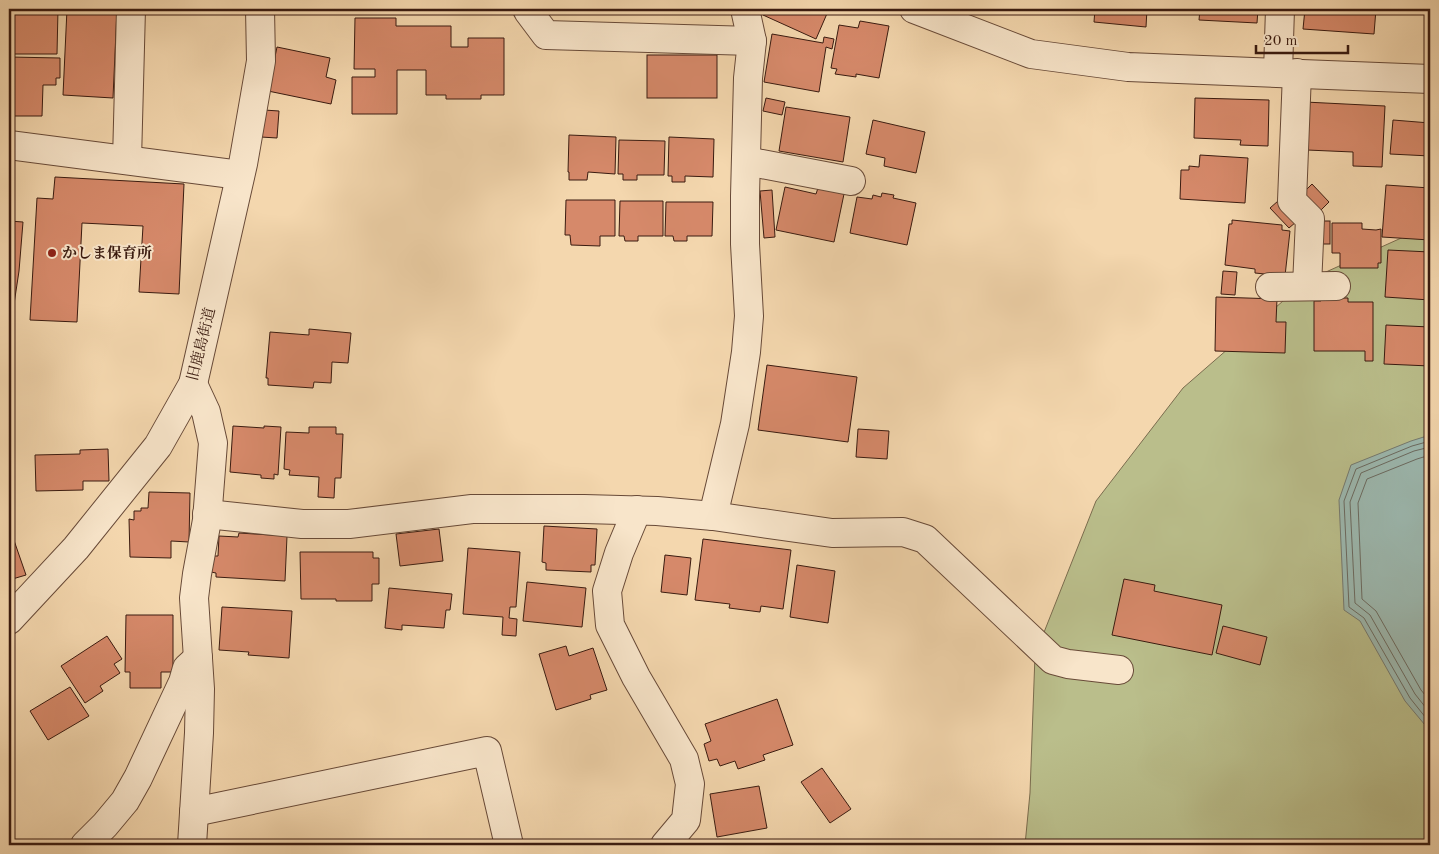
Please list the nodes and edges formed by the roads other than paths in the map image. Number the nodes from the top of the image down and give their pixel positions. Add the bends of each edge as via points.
1 (130, 9) edge
2 (260, 9) edge
3 (528, 9) edge
4 (745, 9) edge
5 (914, 9) edge
6 (1280, 9) edge
7 (954, 16) edge
8 (752, 41) junction
9 (1287, 73) junction
10 (1430, 78) edge
11 (9, 145) edge
12 (127, 160) junction
13 (746, 161) junction
14 (240, 175) junction
15 (851, 181) dead end
16 (1307, 286) junction
17 (1336, 286) dead end
18 (1270, 288) dead end
19 (193, 384) junction
20 (637, 510) junction
21 (207, 514) junction
22 (713, 516) junction
23 (9, 620) edge
24 (198, 658) junction
25 (1119, 670) dead end
26 (194, 812) junction
27 (85, 845) edge
28 (192, 845) edge
29 (509, 845) edge
30 (665, 845) edge

1 - 12 street
2 - 14 street, 旧鹿島街道 via 261,61
3 - 8 street via 546,35
4 - 8 street
5 - 7 street
6 - 9 street
7 - 9 street via 1031,54 1128,67
8 - 13 street
9 - 10 street
9 - 16 street via 1292,201 1310,219
11 - 12 street
12 - 14 street
13 - 15 street
13 - 22 street via 745,244 749,316 735,424
14 - 19 street, 旧鹿島街道
16 - 17 street
16 - 18 street
19 - 21 street via 206,412 213,443
19 - 23 street, 旧鹿島街道 via 158,446 76,548
20 - 21 street via 472,509 349,524 302,524
20 - 22 street
20 - 30 street via 607,592 610,625 684,759 690,784 686,820
21 - 24 street via 194,598
22 - 25 street via 832,533 902,532 925,539 1053,660
24 - 26 street via 199,732
24 - 27 street via 187,668 125,802
26 - 28 street
26 - 29 street via 486,751

